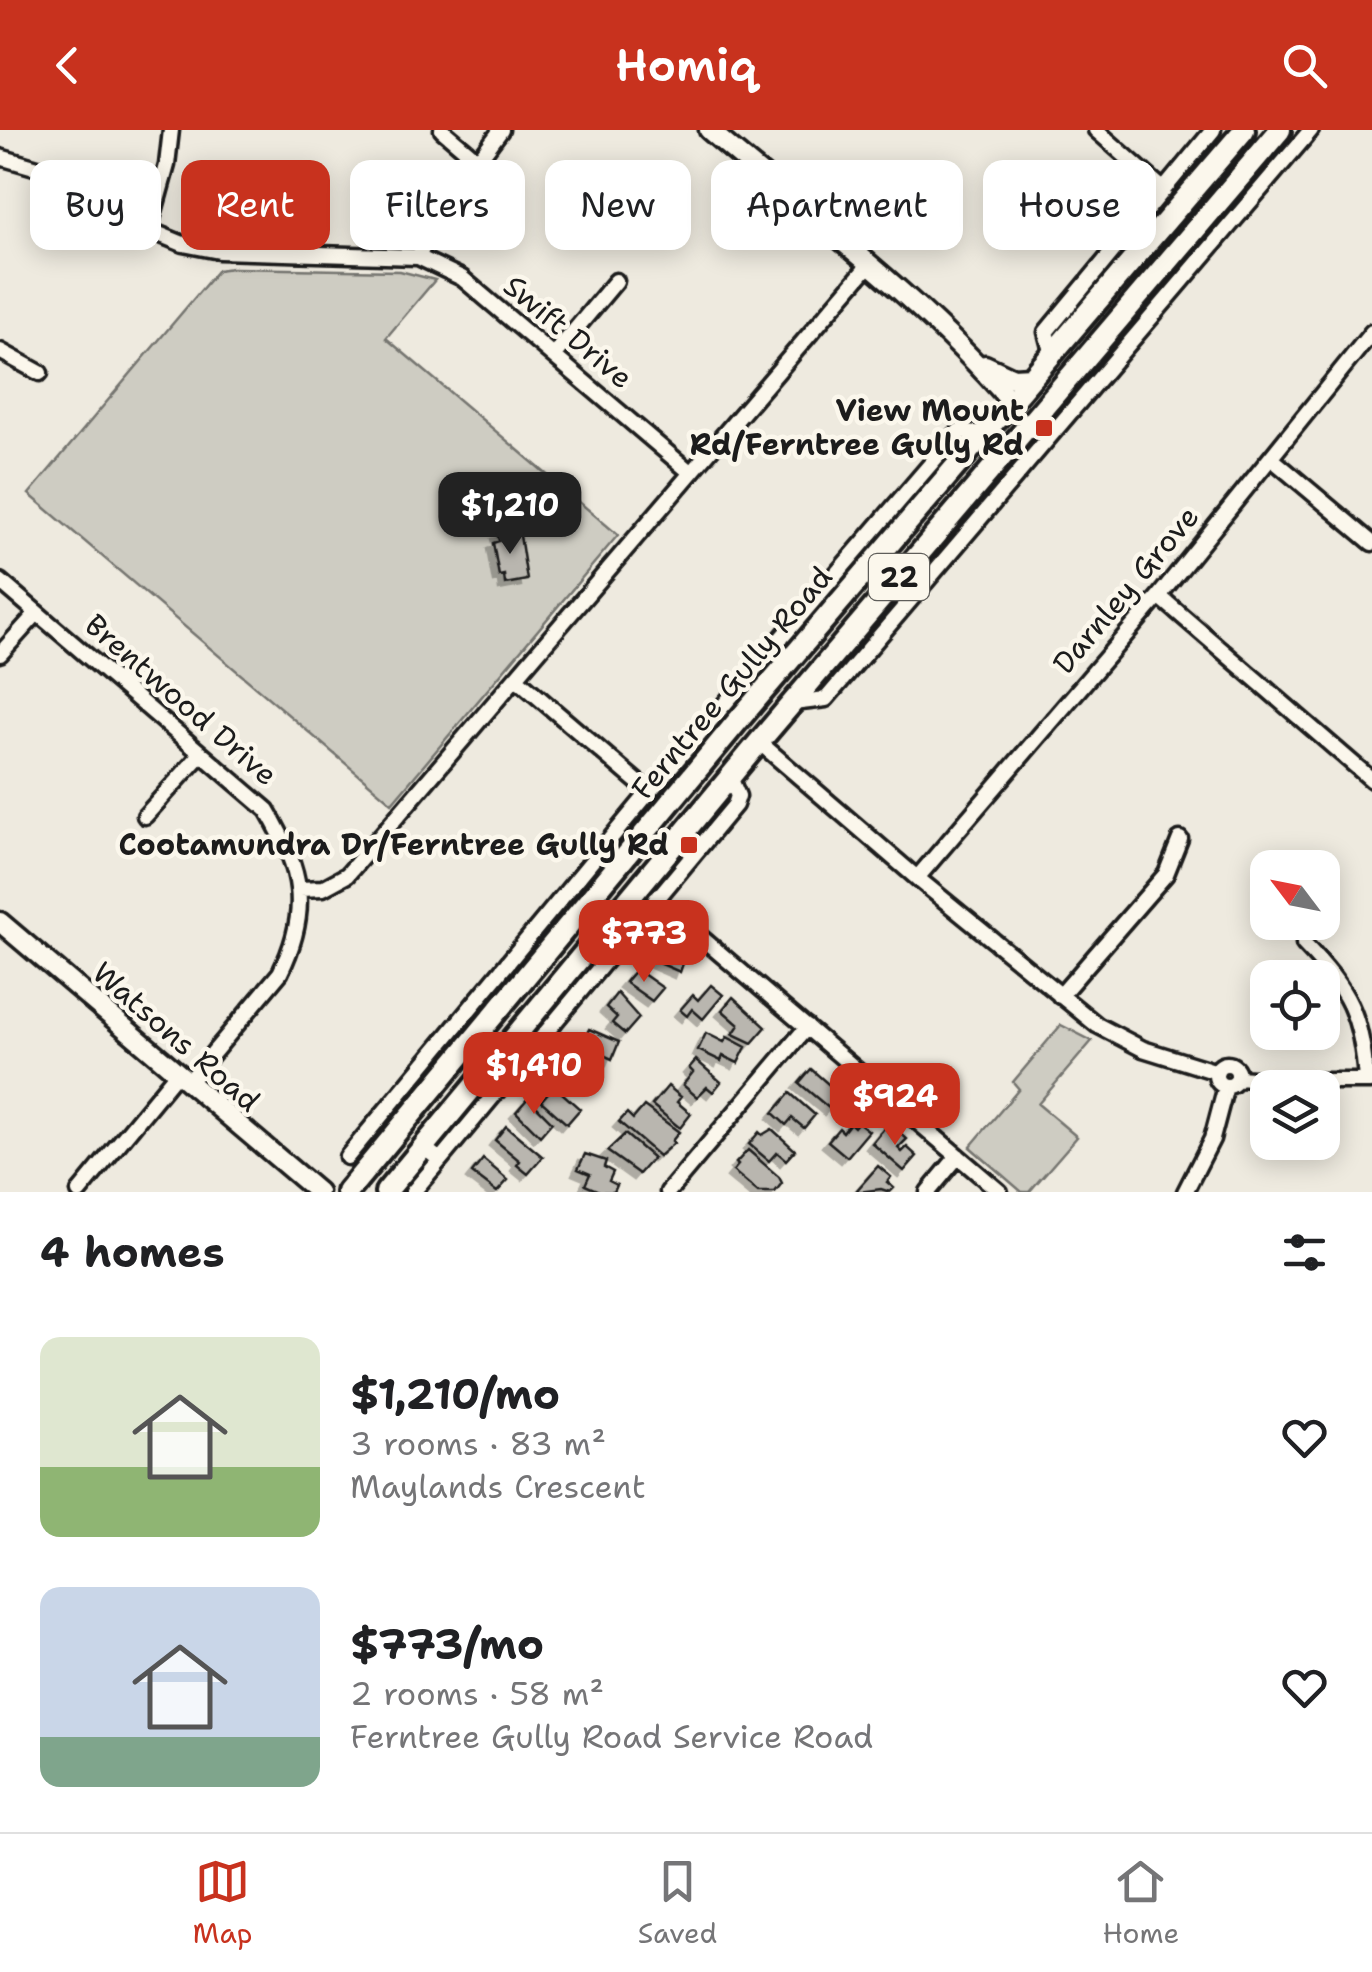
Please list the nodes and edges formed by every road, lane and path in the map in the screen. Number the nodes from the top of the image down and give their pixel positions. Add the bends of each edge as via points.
1 (170, 130) edge
2 (442, 130) edge
3 (501, 130) edge
4 (709, 130) edge
5 (1096, 130) edge
6 (1213, 130) edge
7 (1244, 130) edge
8 (1280, 130) edge
9 (1312, 130) edge
10 (0, 157) edge
11 (476, 160) joint
12 (30, 166) edge
13 (161, 186) edge
14 (1164, 190) junction
15 (161, 235) edge
16 (421, 250) edge
17 (418, 256) junction
18 (868, 266) junction
19 (616, 281) dead end
20 (1372, 332) edge
21 (0, 351) edge
22 (1052, 355) junction
23 (554, 356) junction
24 (976, 360) junction
25 (40, 373) dead end
26 (1032, 377) junction
27 (1012, 402) junction
28 (1039, 412) junction
29 (984, 434) junction
30 (1271, 458) junction
31 (690, 472) junction
32 (975, 488) junction
33 (993, 503) junction
34 (1372, 543) edge
35 (0, 581) edge
36 (1159, 596) junction
37 (38, 613) junction
38 (0, 654) edge
39 (516, 678) junction
40 (793, 703) junction
41 (736, 724) junction
42 (759, 742) junction
43 (201, 754) junction
44 (730, 777) junction
45 (1372, 780) edge
46 (650, 792) junction
47 (144, 816) dead end
48 (1180, 839) dead end
49 (918, 878) junction
50 (300, 889) junction
51 (656, 899) junction
52 (0, 922) edge
53 (1304, 944) dead end
54 (1060, 996) junction
55 (807, 1027) junction
56 (437, 1047) junction
57 (455, 1060) junction
58 (182, 1078) junction
59 (1369, 1081) edge
60 (1232, 1082) junction
61 (431, 1153) junction
62 (958, 1156) junction
63 (348, 1157) dead end
64 (80, 1192) edge
65 (318, 1192) edge
66 (347, 1192) edge
67 (386, 1192) edge
68 (413, 1192) edge
69 (668, 1192) edge
70 (928, 1192) edge
71 (1000, 1192) edge
72 (1186, 1192) edge

1 - 13 street
2 - 11 street
3 - 11 street
4 - 18 street
5 - 14 street
6 - 14 street, Ferntree Gully Road
7 - 22 main road, Ferntree Gully Road / 22
8 - 28 main road, Ferntree Gully Road / 22
9 - 33 street, Ferntree Gully Road
10 - 12 street, Swift Drive
14 - 22 street, Ferntree Gully Road via 1046,332
15 - 17 street, Swift Drive via 219,250
16 - 17 street
17 - 23 street, Swift Drive via 462,278
18 - 24 street
18 - 31 street
19 - 23 street
20 - 30 street, Darnley Grove
21 - 25 street
22 - 26 main road, Ferntree Gully Road / 22
23 - 31 street, Swift Drive
24 - 26 street via 1013,378
24 - 27 street
26 - 27 main road, Ferntree Gully Road / 22
27 - 28 main road
27 - 29 main road, Ferntree Gully Road / 22
28 - 32 main road, Ferntree Gully Road / 22
29 - 41 main road, Ferntree Gully Road / 22
29 - 46 street via 959,432
30 - 34 street
30 - 36 street, Darnley Grove
31 - 39 street
32 - 33 street
32 - 40 main road, Ferntree Gully Road / 22
33 - 40 street, Ferntree Gully Road via 826,699
35 - 37 street, Brentwood Drive
36 - 45 street
36 - 49 street, Darnley Grove
37 - 38 street
37 - 43 street, Brentwood Drive
39 - 46 street
39 - 50 street via 347,875 323,888
40 - 42 main road, Ferntree Gully Road / 22
41 - 42 main road
41 - 57 main road, Ferntree Gully Road / 22
42 - 44 main road, Ferntree Gully Road / 22
42 - 49 street
43 - 47 street
43 - 50 street, Brentwood Drive via 267,810 290,849
44 - 51 street via 735,806
44 - 61 main road, Ferntree Gully Road / 22
46 - 56 street
48 - 54 street via 1166,874
49 - 54 street
50 - 58 street, Brentwood Drive via 300,916 280,973
51 - 55 street
51 - 61 street
52 - 58 street, Watsons Road
53 - 59 street via 1350,1000
54 - 60 street via 1143,1049
55 - 62 street
55 - 69 street
56 - 57 street
56 - 63 street
57 - 66 main road, Ferntree Gully Road / 22
58 - 64 street, Brentwood Drive
58 - 65 street, Watsons Road
59 - 60 street
60 - 72 street
61 - 67 main road, Ferntree Gully Road / 22
61 - 68 street
62 - 70 street
62 - 71 street

